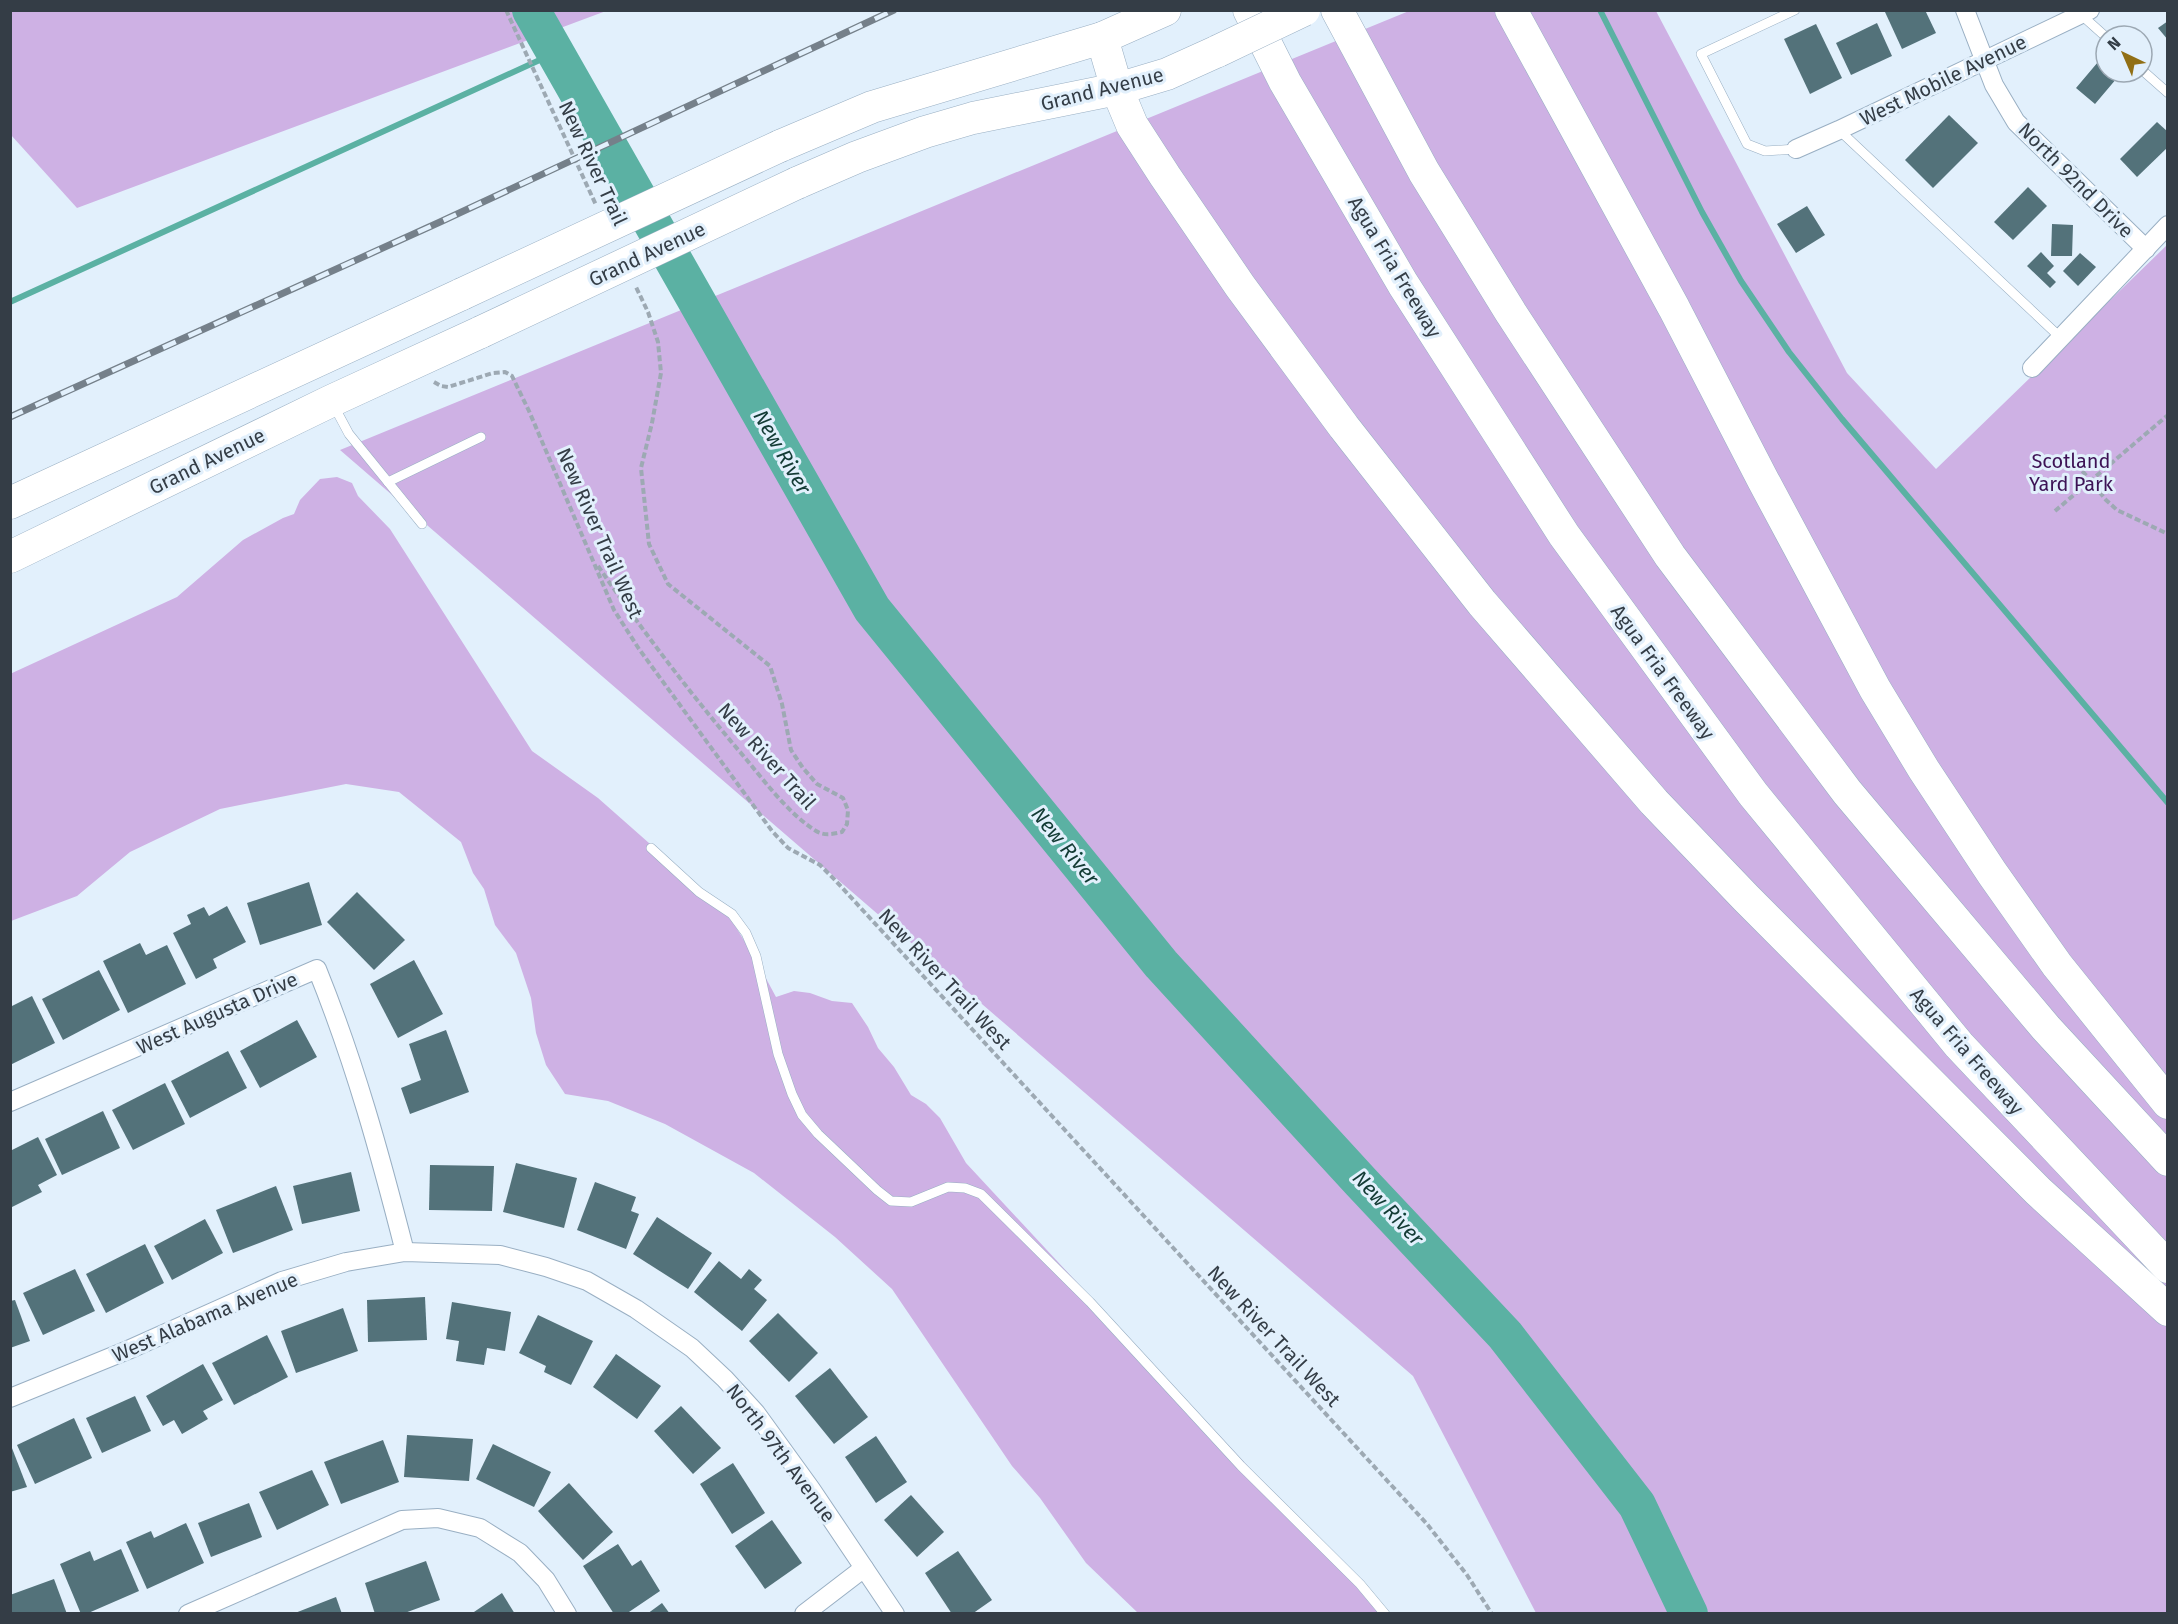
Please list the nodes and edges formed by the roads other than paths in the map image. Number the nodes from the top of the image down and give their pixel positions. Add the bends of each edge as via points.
1 (1165, 10) edge
2 (1249, 10) edge
3 (1304, 10) edge
4 (1337, 10) edge
5 (1511, 10) edge
6 (1795, 10) edge
7 (1965, 10) edge
8 (2087, 12) edge
9 (2094, 27) edge
10 (1102, 38) junction
11 (1985, 60) junction
12 (2154, 81) edge
13 (1117, 89) junction
14 (2168, 93) edge
15 (1839, 130) junction
16 (1796, 149) joint
17 (2168, 225) edge
18 (2146, 249) junction
19 (2061, 338) junction
20 (2032, 368) dead end
21 (331, 401) junction
22 (481, 437) dead end
23 (388, 482) junction
24 (10, 503) edge
25 (422, 524) dead end
26 (10, 557) edge
27 (651, 848) dead end
28 (10, 1102) edge
29 (2168, 1103) edge
30 (2168, 1160) edge
31 (405, 1252) junction
32 (2168, 1267) edge
33 (2168, 1310) edge
34 (10, 1398) edge
35 (864, 1568) junction
36 (188, 1614) edge
37 (567, 1614) edge
38 (804, 1614) edge
39 (895, 1614) edge
40 (1385, 1614) edge

1 - 10 highway
2 - 32 highway, Agua Fria Freeway via 1285,82 1403,284 1564,535 1753,795 1959,1045
3 - 13 highway, Grand Avenue, bridge via 1167,74
4 - 30 highway via 1424,172 1670,556 1855,802 2046,1028
5 - 29 highway via 1875,689 1992,873 2057,965
6 - 16 lane via 1701,54 1747,144 1765,151
7 - 11 street, North 92nd Drive
8 - 9 lane via 2087,20
8 - 11 street, West Mobile Avenue
10 - 13 highway
10 - 24 highway, bridge via 873,107 780,146
11 - 15 street, West Mobile Avenue
11 - 18 street, North 92nd Drive via 1994,85 2016,122
12 - 14 lane
13 - 21 highway, Grand Avenue, bridge via 948,125 867,153
13 - 33 highway via 1132,125 1240,286 1344,427 1550,683 1654,802 1746,898 2038,1191
15 - 16 street, West Mobile Avenue
15 - 19 lane
17 - 18 street
18 - 19 street
19 - 20 street
21 - 23 lane via 349,434
21 - 26 highway, Grand Avenue
22 - 23 lane
23 - 25 lane
27 - 40 lane via 699,892 732,914 746,933 756,956 778,1054 792,1094 802,1115 818,1134 891,1201 911,1202 948,1187 981,1194 1090,1302
28 - 31 street, West Augusta Drive via 317,969 361,1088
31 - 34 street, West Alabama Avenue via 346,1262 282,1281
31 - 35 street, North 97th Avenue via 500,1255 546,1267 586,1281 683,1341 756,1413
35 - 38 street
35 - 39 street, North 97th Avenue
36 - 37 street via 402,1520 438,1518 480,1528 520,1553 546,1580

